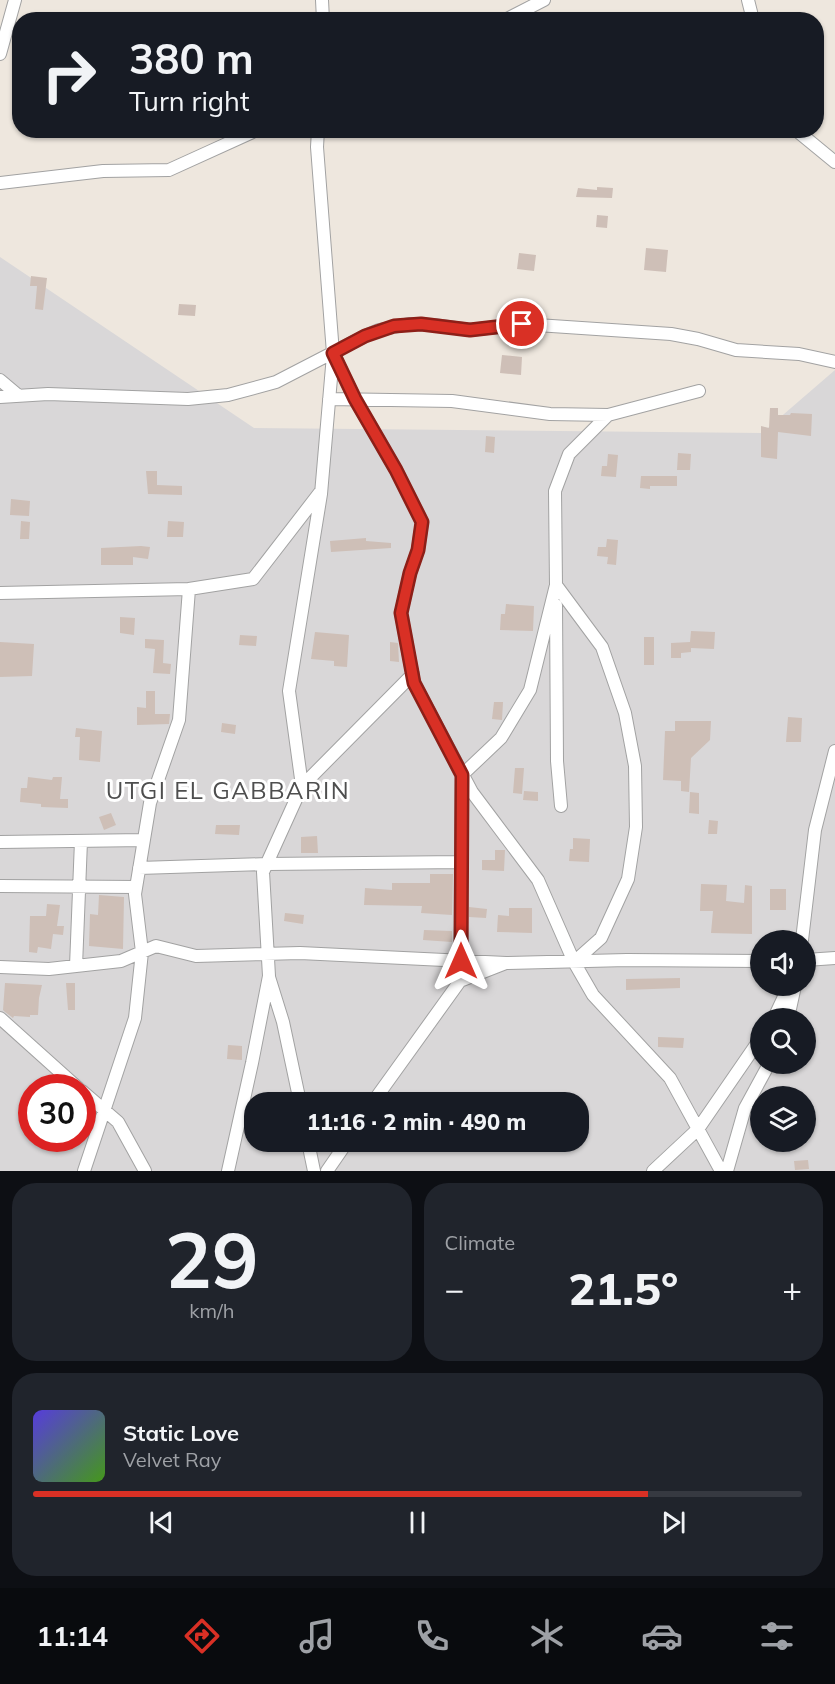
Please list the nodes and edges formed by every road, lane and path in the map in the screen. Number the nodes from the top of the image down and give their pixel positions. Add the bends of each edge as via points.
1 (15, 0) edge
2 (544, 0) edge
3 (521, 12) edge
4 (0, 54) edge
5 (240, 138) edge
6 (318, 138) edge
7 (806, 138) edge
8 (835, 162) edge
9 (0, 183) edge
10 (333, 353) junction
11 (835, 362) edge
12 (0, 380) edge
13 (699, 391) dead end
14 (19, 396) junction
15 (0, 397) edge
16 (329, 399) junction
17 (355, 399) junction
18 (608, 415) junction
19 (321, 490) junction
20 (556, 585) junction
21 (189, 589) junction
22 (0, 593) edge
23 (412, 674) junction
24 (835, 751) edge
25 (462, 775) junction
26 (302, 786) junction
27 (561, 807) dead end
28 (144, 840) junction
29 (81, 841) junction
30 (0, 842) edge
31 (462, 862) junction
32 (267, 864) junction
33 (139, 868) junction
34 (0, 886) edge
35 (79, 887) junction
36 (136, 887) junction
37 (803, 930) edge
38 (142, 952) junction
39 (267, 954) junction
40 (835, 958) edge
41 (816, 959) edge
42 (461, 961) junction
43 (750, 961) edge
44 (574, 962) junction
45 (506, 963) junction
46 (76, 966) junction
47 (0, 968) edge
48 (269, 976) junction
49 (460, 981) junction
50 (0, 1018) edge
51 (750, 1054) edge
52 (62, 1074) edge
53 (764, 1074) edge
54 (298, 1092) edge
55 (380, 1092) edge
56 (96, 1103) edge
57 (105, 1110) junction
58 (698, 1129) junction
59 (310, 1152) edge
60 (340, 1152) edge
61 (84, 1171) edge
62 (146, 1171) edge
63 (228, 1171) edge
64 (314, 1171) edge
65 (327, 1171) edge
66 (654, 1171) edge
67 (721, 1171) edge
68 (727, 1171) edge

1 - 4 street
2 - 3 street
5 - 9 street via 170,170 103,171
6 - 10 street
7 - 8 street
10 - 11 street via 394,326 421,324 470,330 522,324 671,334 736,350 799,354
10 - 14 street via 276,382 228,395 188,399
10 - 16 street
10 - 17 street
12 - 14 street
13 - 18 street
14 - 15 street
16 - 17 street
16 - 19 street
17 - 18 street via 452,401 550,414
17 - 23 street via 422,522 401,613
18 - 20 street via 569,454 555,491
19 - 21 street via 253,579
19 - 26 street via 289,691
20 - 25 street via 530,690 501,738
20 - 27 street
20 - 44 street via 602,647 625,712 635,766 636,827 628,879 601,938
21 - 22 street
21 - 28 street via 179,720 150,803
23 - 25 street
23 - 26 street
24 - 37 street via 815,830
25 - 31 street
25 - 44 street via 538,880
26 - 32 street
28 - 29 street
28 - 33 street
29 - 30 street
29 - 35 street
31 - 32 street
31 - 42 street
32 - 33 street
32 - 39 street via 263,872
33 - 36 street
34 - 35 street
35 - 36 street
35 - 46 street
36 - 38 street
38 - 39 street via 156,946 195,956
38 - 46 street via 121,961
38 - 57 street via 135,1018
39 - 42 street
39 - 48 street
40 - 41 street
42 - 45 street
42 - 49 street
43 - 44 street
44 - 45 street
44 - 58 street via 593,994 670,1078
45 - 49 street
46 - 47 street
48 - 54 street
48 - 63 street
49 - 55 street
50 - 52 street
51 - 58 street
53 - 68 street via 745,1108
56 - 57 street
57 - 61 street
57 - 62 street via 118,1122
58 - 66 street
58 - 67 street
59 - 64 street
60 - 65 street

